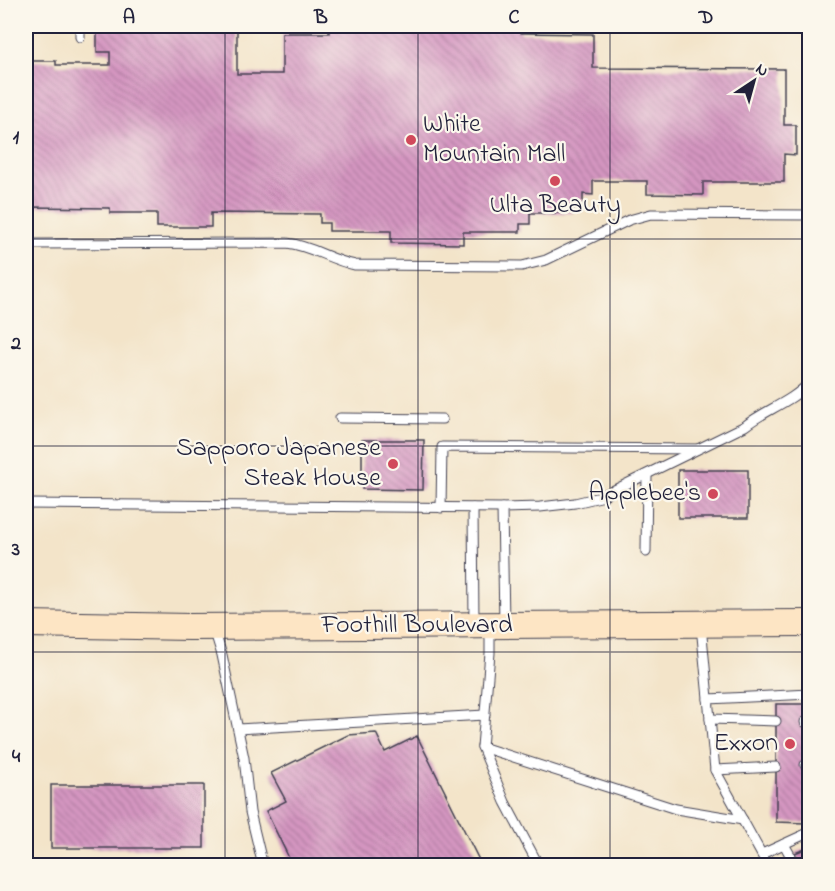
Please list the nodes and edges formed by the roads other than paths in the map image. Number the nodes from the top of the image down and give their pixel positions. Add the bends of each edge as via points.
1 (80, 26) edge
2 (81, 37) dead end
3 (810, 215) edge
4 (26, 244) edge
5 (810, 382) edge
6 (339, 418) dead end
7 (442, 419) dead end
8 (699, 449) junction
9 (647, 475) junction
10 (26, 504) edge
11 (441, 508) junction
12 (473, 508) junction
13 (502, 508) junction
14 (646, 552) dead end
15 (810, 623) edge
16 (26, 624) edge
17 (701, 624) junction
18 (490, 625) junction
19 (214, 627) junction
20 (810, 694) edge
21 (708, 699) junction
22 (485, 715) junction
23 (710, 719) junction
24 (776, 721) dead end
25 (238, 729) junction
26 (482, 747) junction
27 (776, 767) dead end
28 (715, 770) junction
29 (742, 820) junction
30 (810, 832) edge
31 (784, 844) junction
32 (762, 854) junction
33 (263, 866) edge
34 (539, 866) edge
35 (768, 866) edge
36 (796, 866) edge

1 - 2 lane
3 - 4 lane via 651,214 629,220 546,260 522,266 355,265 287,243
5 - 8 lane via 745,426
6 - 7 lane
8 - 9 lane
8 - 11 lane via 442,447
9 - 13 lane via 600,497 575,503
9 - 14 lane
10 - 11 lane
11 - 12 lane
12 - 13 lane
12 - 18 lane
13 - 18 lane
15 - 17 street, Foothill Boulevard
16 - 19 street, Foothill Boulevard
17 - 18 street, Foothill Boulevard
17 - 21 lane
18 - 19 street, Foothill Boulevard
18 - 22 lane
19 - 25 lane
20 - 21 lane
21 - 23 lane
22 - 25 lane
22 - 26 lane
23 - 24 lane
23 - 28 lane
25 - 33 lane via 250,812
26 - 29 lane via 676,809
26 - 34 lane via 505,802
27 - 28 lane
28 - 29 lane
29 - 32 lane
30 - 31 lane
31 - 32 lane
31 - 36 lane
32 - 35 lane

